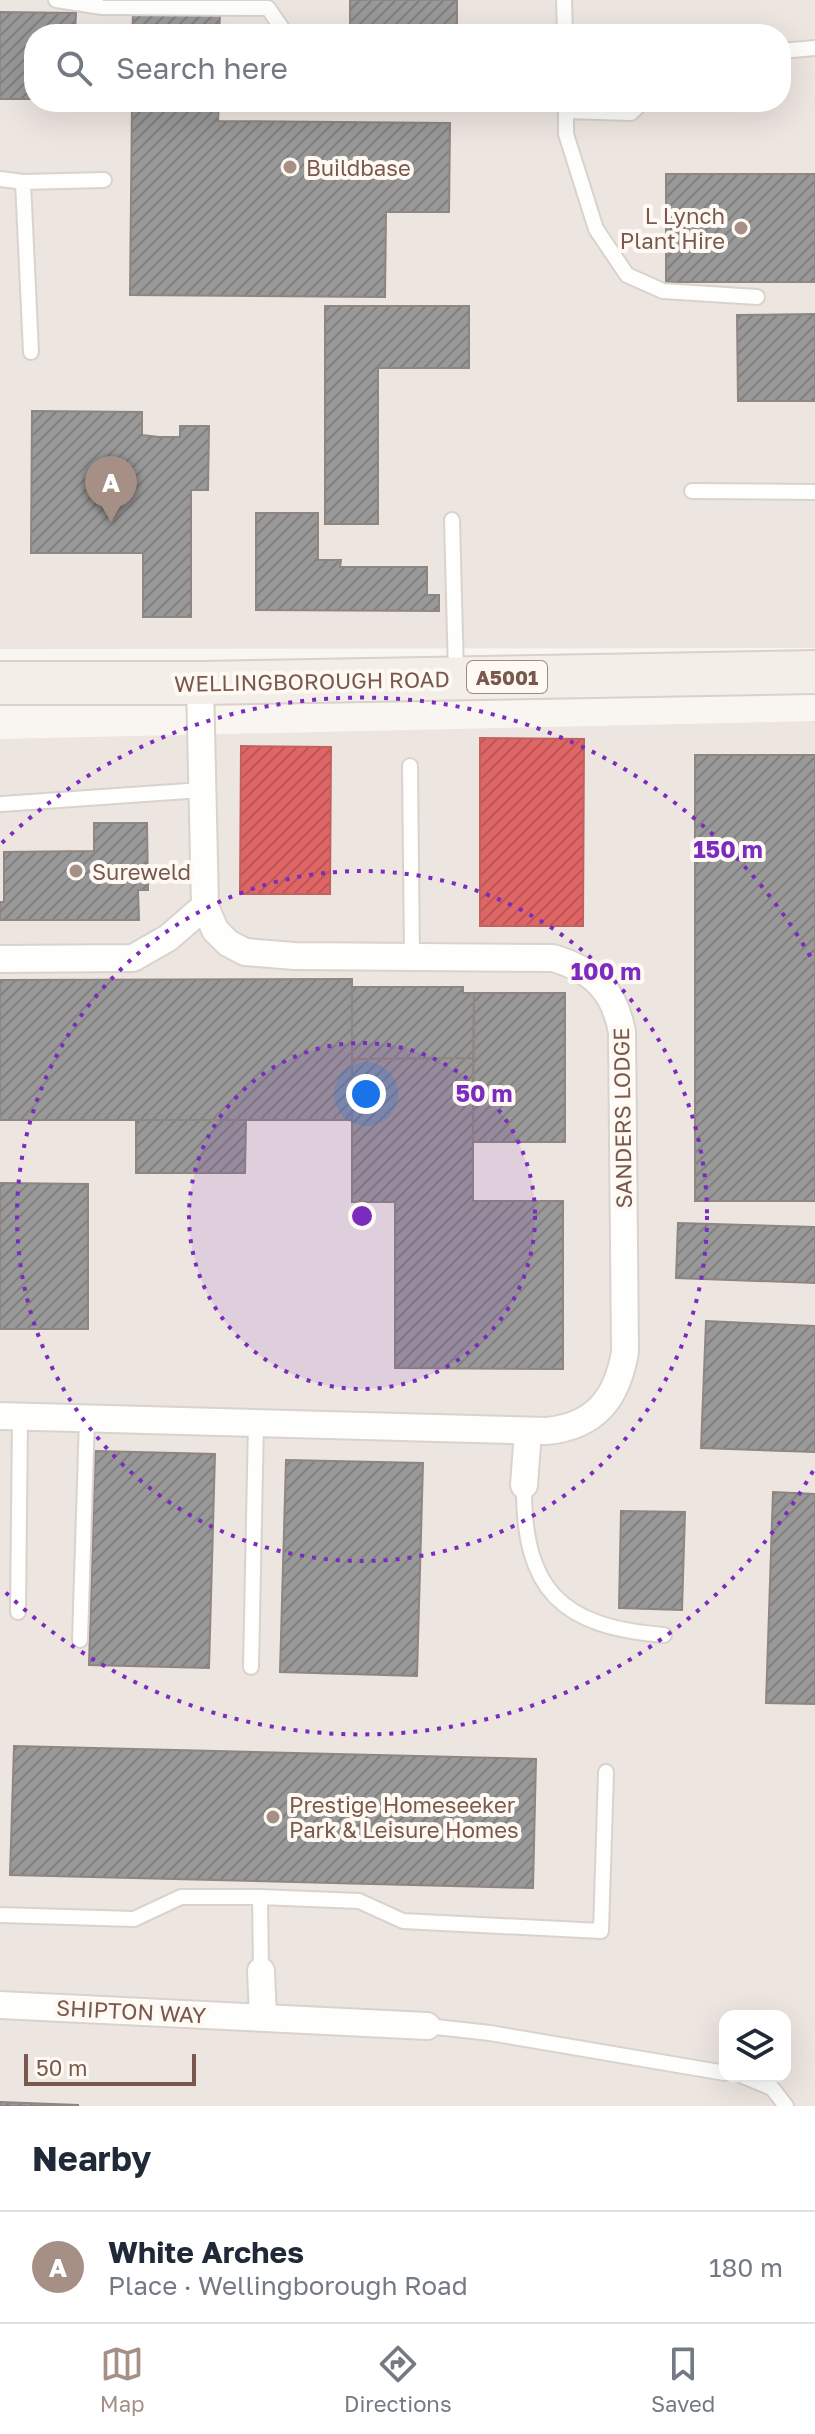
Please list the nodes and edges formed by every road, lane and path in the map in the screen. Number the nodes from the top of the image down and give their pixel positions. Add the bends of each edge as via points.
1 (56, 0) edge
2 (564, 0) edge
3 (279, 24) edge
4 (565, 24) edge
5 (815, 48) edge
6 (791, 50) edge
7 (566, 112) edge
8 (0, 179) edge
9 (104, 180) dead end
10 (23, 182) junction
11 (757, 297) dead end
12 (31, 352) dead end
13 (692, 491) dead end
14 (815, 492) edge
15 (452, 520) dead end
16 (815, 672) edge
17 (456, 678) junction
18 (0, 683) edge
19 (200, 683) junction
20 (410, 766) dead end
21 (202, 790) junction
22 (2, 804) dead end
23 (205, 906) junction
24 (412, 957) junction
25 (0, 959) edge
26 (10, 1417) edge
27 (87, 1418) junction
28 (256, 1422) junction
29 (528, 1431) junction
30 (524, 1485) joint
31 (18, 1612) dead end
32 (664, 1635) dead end
33 (80, 1640) dead end
34 (251, 1667) dead end
35 (606, 1772) dead end
36 (260, 1897) junction
37 (0, 1915) edge
38 (261, 1971) joint
39 (0, 2005) edge
40 (263, 2017) junction
41 (427, 2026) joint
42 (719, 2072) edge
43 (758, 2082) edge
44 (786, 2106) edge

1 - 3 lane via 102,7 268,8
2 - 4 lane
5 - 6 lane
7 - 11 lane via 566,134 596,229 627,275 663,291
8 - 10 lane
9 - 10 lane
10 - 12 lane
13 - 14 lane
15 - 17 lane
16 - 17 main road, WELLINGBOROUGH ROAD / A5001
17 - 19 main road, WELLINGBOROUGH ROAD / A5001
18 - 19 main road, WELLINGBOROUGH ROAD / A5001
19 - 21 street, SANDERS LODGE
20 - 24 lane
21 - 22 lane
21 - 23 street, SANDERS LODGE
23 - 24 street, SANDERS LODGE via 215,930 245,952
23 - 25 street via 168,938 133,958
24 - 29 street, SANDERS LODGE via 553,958 579,965 600,982 619,1016 625,1352 621,1373 615,1390 585,1421 566,1429
26 - 27 street, SANDERS LODGE
26 - 31 lane
27 - 28 street, SANDERS LODGE
27 - 33 lane
28 - 29 street, SANDERS LODGE
28 - 34 lane
29 - 30 street
30 - 32 lane via 527,1541 535,1567 553,1593 577,1616 596,1624
35 - 36 lane via 601,1931 403,1921 359,1901
36 - 37 lane via 181,1897 134,1919
36 - 38 lane
38 - 40 street
39 - 40 street, SHIPTON WAY
40 - 41 street, SHIPTON WAY
41 - 42 lane
43 - 44 lane via 772,2088

